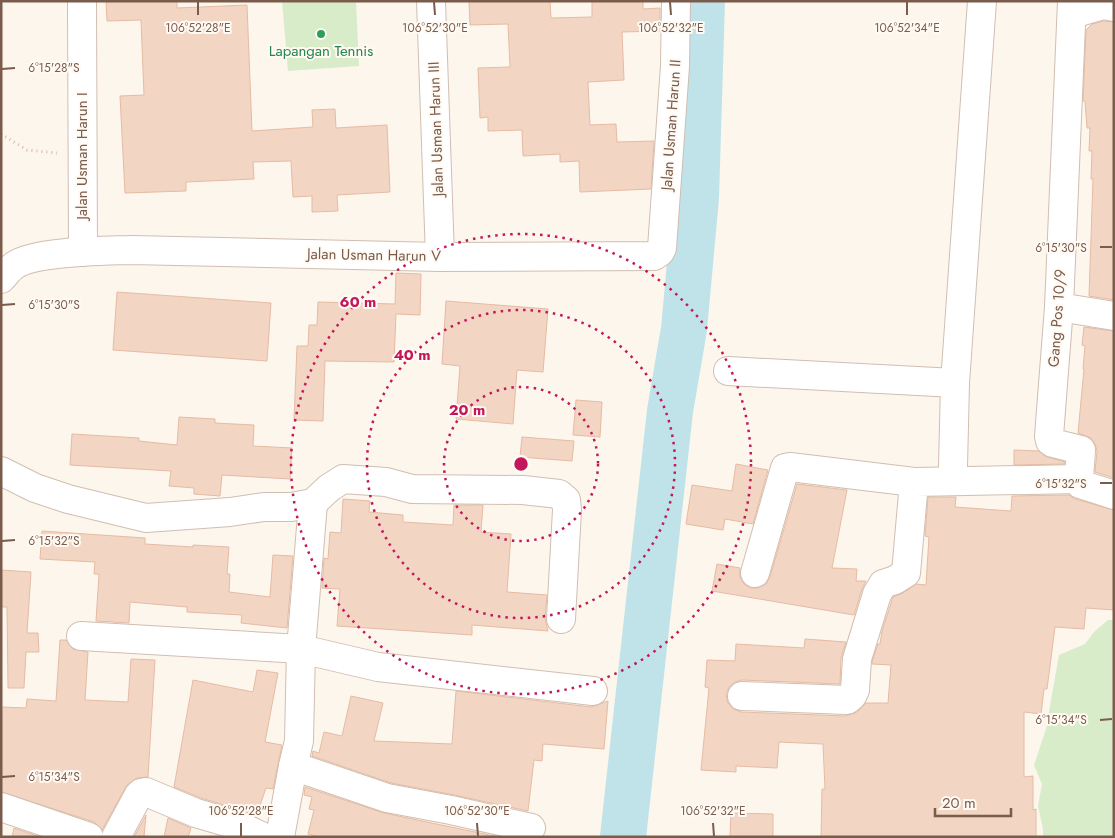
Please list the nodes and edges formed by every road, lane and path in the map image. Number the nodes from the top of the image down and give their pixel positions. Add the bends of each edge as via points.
1 (82, 1) edge
2 (431, 1) edge
3 (676, 1) edge
4 (982, 1) edge
5 (1072, 7) edge
6 (1114, 7) edge
7 (1, 134) edge
8 (82, 155) junction
9 (662, 248) joint
10 (83, 252) junction
11 (440, 257) junction
12 (1, 279) edge
13 (1059, 307) junction
14 (1114, 316) edge
15 (728, 371) dead end
16 (956, 383) junction
17 (954, 466) dead end
18 (1, 471) edge
19 (1079, 479) junction
20 (914, 482) junction
21 (1114, 495) edge
22 (313, 503) junction
23 (755, 573) dead end
24 (561, 619) dead end
25 (81, 636) dead end
26 (301, 649) junction
27 (593, 691) dead end
28 (742, 696) dead end
29 (292, 766) junction
30 (1, 807) edge
31 (531, 828) dead end
32 (89, 837) edge
33 (116, 837) edge
34 (264, 837) edge
35 (280, 837) edge

1 - 8 street, Jalan Usman Harun I
2 - 11 street, Jalan Usman Harun III
3 - 9 street, Jalan Usman Harun II via 675,66
4 - 16 street
5 - 6 street
5 - 13 street, Gang Pos 10/9
7 - 8 path via 27,150
8 - 10 street, Jalan Usman Harun I
9 - 11 street, Jalan Usman Harun V via 654,256
10 - 11 street, Jalan Usman Harun V via 141,250
10 - 12 street, Jalan Usman Harun V via 38,257 15,264
13 - 14 street
13 - 19 street, Gang Pos 10/9 via 1049,436 1053,443 1082,450
15 - 16 street
16 - 17 street
18 - 22 street via 35,488 146,518
19 - 20 street
19 - 21 street via 1083,486
20 - 23 street via 785,468
20 - 28 street via 906,573 883,584 877,594 857,660 852,696 847,700
22 - 24 street via 343,479 386,482 412,489 523,490 559,494 566,500 567,510
22 - 26 street
25 - 26 street
26 - 27 street via 378,667
26 - 29 street via 299,740
29 - 31 street via 387,798
29 - 35 street
30 - 32 street
33 - 34 street via 138,796 146,792

